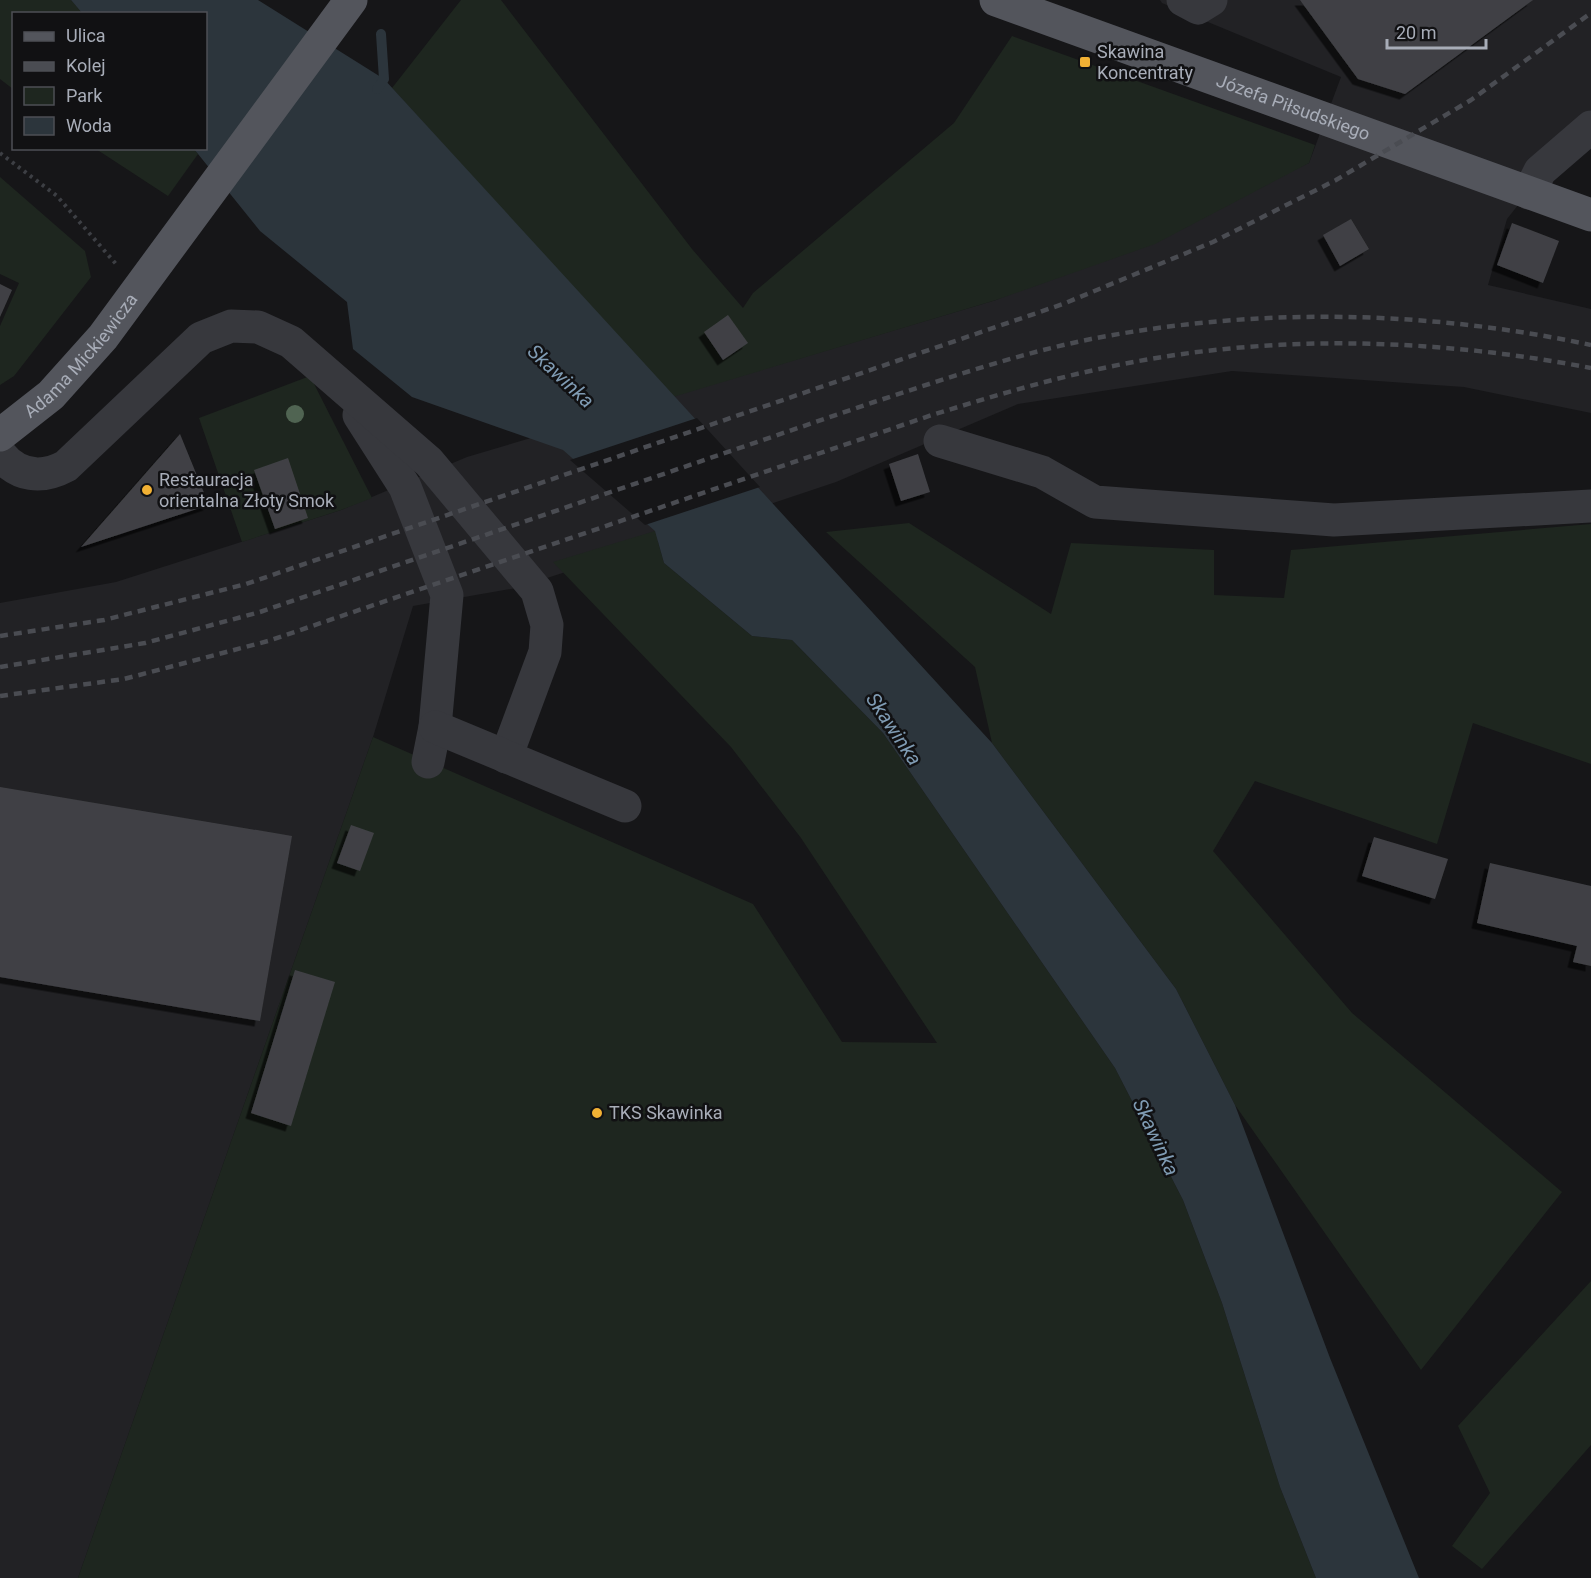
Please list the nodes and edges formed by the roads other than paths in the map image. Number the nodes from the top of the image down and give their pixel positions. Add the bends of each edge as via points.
1 (351, 0) edge
2 (996, 0) edge
3 (1183, 0) edge
4 (1211, 0) edge
5 (1591, 128) edge
6 (1529, 193) junction
7 (1591, 215) edge
8 (338, 383) junction
9 (0, 435) edge
10 (940, 441) dead end
11 (0, 454) edge
12 (1591, 506) edge
13 (435, 727) junction
14 (506, 757) junction
15 (428, 762) dead end
16 (625, 806) dead end

1 - 9 main road, Adama Mickiewicza via 103,337 66,381
2 - 6 main road, Józefa Piłsudskiego
3 - 4 street via 1198,8
5 - 6 street via 1540,171
6 - 7 main road, Józefa Piłsudskiego
8 - 11 street via 291,342 258,327 231,326 201,338 66,466 38,476 6,462
8 - 13 street via 405,487 447,595
8 - 14 street via 429,462 537,591 548,625 545,652
10 - 12 street via 1042,472 1095,502 1334,520
13 - 14 street
13 - 15 street
14 - 16 street

